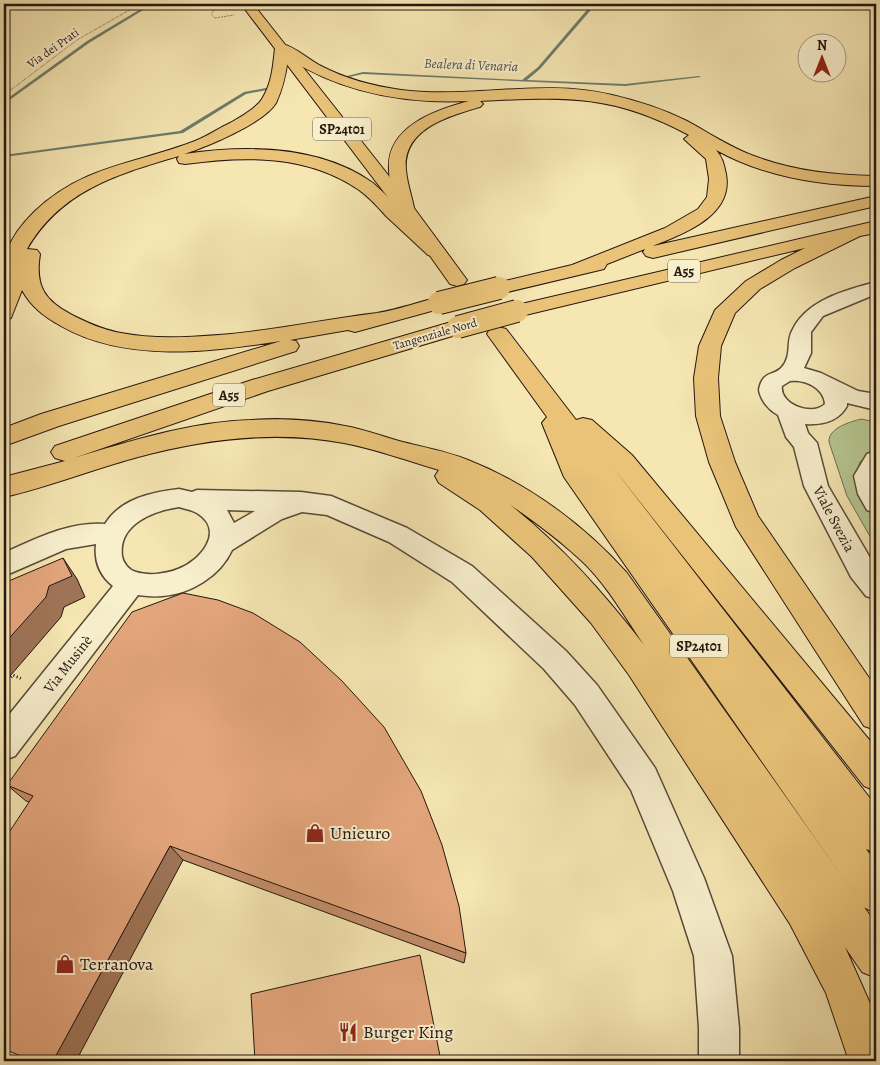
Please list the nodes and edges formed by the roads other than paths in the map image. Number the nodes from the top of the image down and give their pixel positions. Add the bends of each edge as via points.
1 (247, 4) edge
2 (282, 48) junction
3 (876, 181) edge
4 (876, 201) edge
5 (405, 208) junction
6 (864, 230) edge
7 (435, 251) junction
8 (580, 268) junction
9 (457, 280) dead end
10 (876, 288) edge
11 (4, 314) edge
12 (372, 320) junction
13 (498, 334) dead end
14 (800, 353) junction
15 (790, 374) junction
16 (824, 383) junction
17 (540, 389) junction
18 (876, 402) edge
19 (876, 410) edge
20 (788, 411) junction
21 (829, 413) junction
22 (4, 437) edge
23 (804, 443) junction
24 (425, 458) junction
25 (876, 460) edge
26 (4, 474) edge
27 (4, 487) edge
28 (197, 500) junction
29 (300, 502) junction
30 (876, 503) edge
31 (112, 536) junction
32 (222, 543) junction
33 (4, 565) edge
34 (132, 583) junction
35 (876, 588) edge
36 (876, 715) edge
37 (4, 745) edge
38 (876, 774) edge
39 (876, 835) edge
40 (876, 894) edge
41 (876, 958) edge
42 (720, 1061) edge
43 (870, 1061) edge

1 - 2 main road, SP24t01
2 - 3 main road via 324,73 378,90 448,97 531,93 602,98 668,118 706,140 776,168 820,177
2 - 5 main road, SP24t01
2 - 11 main road via 278,80 268,103 241,124 201,144 91,180 47,210 30,227 18,249 13,288
4 - 8 main road, Tangenziale Nord / A55
5 - 7 main road, SP24t01
5 - 8 main road via 397,169 403,142 414,130 433,119 483,102 542,97 602,101 656,118 703,146 714,158 718,179 716,198 704,213 672,232
6 - 26 main road, Tangenziale Nord / A55, bridge via 458,327 183,409
6 - 36 main road via 788,264 753,285 726,310 710,346 706,378 708,416 722,462 746,520
7 - 9 main road, SP24t01
7 - 12 main road via 366,187 335,170 281,156 209,155 139,169 105,182 62,210 43,228 31,250 28,265 29,285 41,304 65,322 113,338 147,343 207,344
8 - 12 main road, Tangenziale Nord / A55, bridge
10 - 14 street via 816,312 801,332
12 - 22 main road, Tangenziale Nord / A55
13 - 17 main road, SP24t01
14 - 15 street
14 - 16 street
15 - 16 street
15 - 20 street via 774,380 770,386 774,401
16 - 18 street via 850,396
16 - 21 street via 837,397
17 - 38 main road, SP24t01 via 623,461
17 - 39 main road
17 - 40 main road, SP24t01 via 573,470
19 - 21 street
20 - 21 street via 804,416
20 - 23 street, Viale Svezia via 798,437
21 - 23 street
23 - 35 street, Viale Svezia via 816,486 861,569
24 - 27 main road via 344,434 250,428 217,431 137,448
24 - 41 main road via 458,466 517,496 595,556 622,588
24 - 43 main road via 487,502 539,546 587,596 628,647 811,921 854,1010
25 - 30 street via 866,476
28 - 29 street
28 - 31 street via 160,500 142,507 125,518
28 - 32 street via 211,507 220,517 224,529
29 - 32 street via 273,512
29 - 42 street via 330,506 398,536 462,574 522,628 586,695 642,779 691,891 713,956
31 - 33 street via 100,533 75,535
31 - 34 street via 108,547 109,562 117,575
32 - 34 street via 203,570 186,579 168,585
34 - 37 street, Via Musinè

